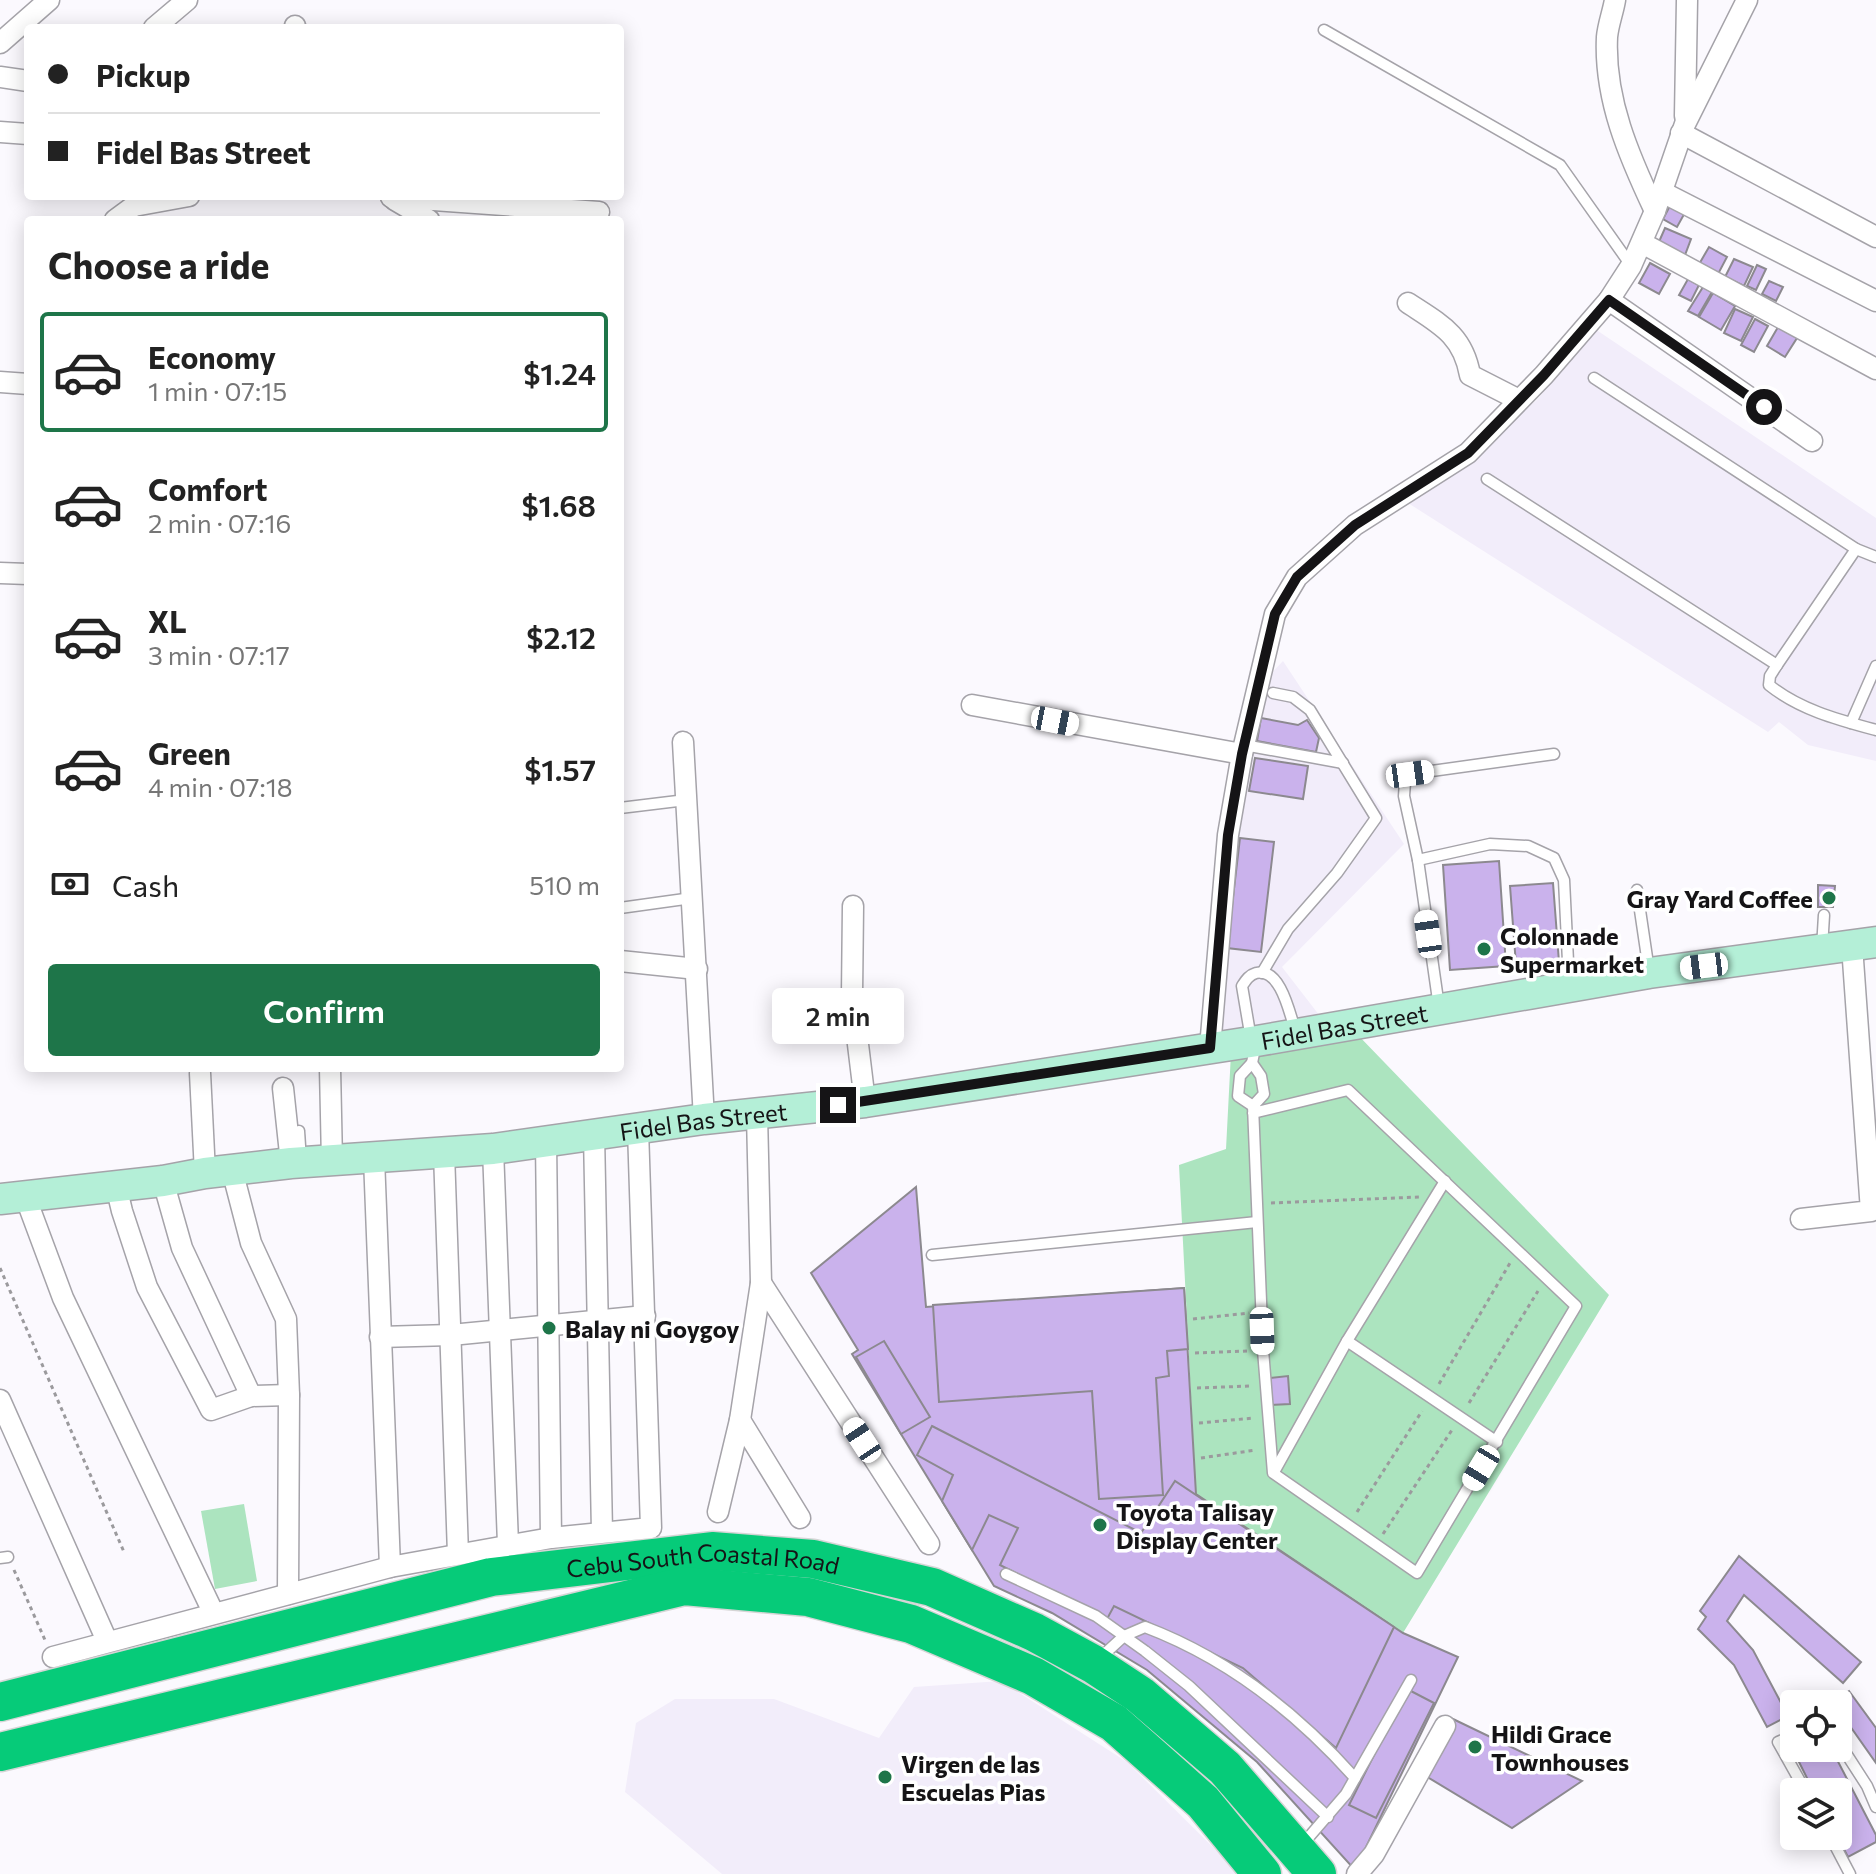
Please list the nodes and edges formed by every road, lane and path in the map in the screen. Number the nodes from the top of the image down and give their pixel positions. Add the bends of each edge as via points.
1 (49, 0) edge
2 (187, 0) edge
3 (1615, 0) edge
4 (1687, 0) edge
5 (1747, 0) edge
6 (159, 24) edge
7 (1324, 30) dead end
8 (0, 43) edge
9 (0, 77) edge
10 (24, 80) edge
11 (1683, 128) junction
12 (0, 132) edge
13 (24, 134) edge
14 (167, 200) edge
15 (396, 200) edge
16 (443, 200) edge
17 (1658, 202) junction
18 (599, 209) edge
19 (120, 216) edge
20 (422, 216) edge
21 (1876, 237) edge
22 (1642, 243) junction
23 (1631, 266) junction
24 (1609, 300) junction
25 (1876, 301) edge
26 (1408, 303) dead end
27 (1876, 369) edge
28 (1594, 378) dead end
29 (0, 382) edge
30 (24, 384) edge
31 (1519, 400) junction
32 (1812, 441) dead end
33 (1487, 479) dead end
34 (1856, 549) junction
35 (1876, 557) edge
36 (0, 573) edge
37 (24, 574) edge
38 (1777, 665) junction
39 (1876, 666) edge
40 (1273, 693) dead end
41 (972, 705) dead end
42 (1851, 723) junction
43 (1876, 730) edge
44 (683, 742) dead end
45 (1243, 749) junction
46 (1554, 754) dead end
47 (1343, 763) junction
48 (686, 800) junction
49 (624, 808) edge
50 (1418, 860) junction
51 (1637, 890) dead end
52 (692, 898) junction
53 (853, 906) dead end
54 (624, 907) edge
55 (1824, 915) dead end
56 (1864, 944) edge
57 (1822, 950) junction
58 (624, 961) edge
59 (697, 969) junction
60 (1262, 973) junction
61 (1649, 973) junction
62 (1569, 988) junction
63 (1440, 1009) junction
64 (1297, 1034) junction
65 (1210, 1048) junction
66 (1253, 1049) junction
67 (335, 1072) edge
68 (200, 1073) dead end
69 (283, 1088) dead end
70 (865, 1102) junction
71 (1253, 1109) junction
72 (757, 1115) junction
73 (704, 1119) junction
74 (638, 1129) junction
75 (299, 1131) dead end
76 (594, 1134) junction
77 (546, 1141) junction
78 (493, 1149) junction
79 (444, 1153) junction
80 (374, 1158) junction
81 (332, 1162) junction
82 (296, 1163) junction
83 (219, 1171) junction
84 (163, 1181) junction
85 (1445, 1181) junction
86 (116, 1186) junction
87 (1435, 1196) junction
88 (12, 1197) edge
89 (1801, 1219) dead end
90 (1257, 1222) junction
91 (932, 1255) dead end
92 (0, 1268) edge
93 (761, 1283) junction
94 (1261, 1311) junction
95 (645, 1316) junction
96 (1193, 1319) dead end
97 (596, 1320) junction
98 (548, 1324) junction
99 (500, 1330) junction
100 (451, 1335) junction
101 (380, 1337) junction
102 (1347, 1341) junction
103 (1263, 1350) junction
104 (1195, 1353) dead end
105 (1265, 1385) junction
106 (1197, 1388) dead end
107 (289, 1395) junction
108 (251, 1396) junction
109 (0, 1400) edge
110 (1270, 1416) junction
111 (740, 1420) junction
112 (1199, 1423) dead end
113 (1497, 1442) junction
114 (1271, 1448) junction
115 (1201, 1458) dead end
116 (1273, 1473) junction
117 (718, 1512) dead end
118 (800, 1518) dead end
119 (602, 1532) junction
120 (551, 1538) junction
121 (508, 1544) junction
122 (929, 1544) dead end
123 (124, 1552) dead end
124 (458, 1554) junction
125 (4, 1558) edge
126 (390, 1567) junction
127 (437, 1574) junction
128 (1006, 1574) dead end
129 (288, 1594) junction
130 (213, 1612) junction
131 (1124, 1636) junction
132 (107, 1641) junction
133 (53, 1657) joint
134 (1093, 1664) junction
135 (1411, 1680) dead end
136 (0, 1702) edge
137 (1445, 1726) dead end
138 (0, 1752) edge
139 (1852, 1762) edge
140 (1355, 1778) junction
141 (1876, 1807) edge
142 (1328, 1817) junction
143 (1837, 1850) edge
144 (1307, 1862) edge
145 (1262, 1874) edge
146 (1357, 1874) edge
147 (1850, 1874) edge

1 - 8 street
2 - 6 street
3 - 17 street via 1607,36 1611,98 1628,156
4 - 11 street
5 - 11 street
7 - 23 lane via 1560,165
9 - 10 street
11 - 17 street
11 - 21 street
12 - 13 street
14 - 19 street via 134,206
15 - 20 street
16 - 18 street
17 - 22 street
17 - 25 street
22 - 23 street
22 - 27 street
23 - 24 street
24 - 31 street
24 - 32 street
26 - 31 street via 1460,344 1470,375
28 - 34 lane
29 - 30 street
31 - 45 street via 1468,453 1355,525 1297,577 1275,614
33 - 38 lane
34 - 35 lane
34 - 38 lane
36 - 37 street
38 - 42 lane via 1769,685 1824,716
39 - 42 lane
40 - 47 lane via 1293,697 1310,710
41 - 45 street
42 - 43 lane
44 - 48 street
45 - 47 lane
45 - 65 street via 1228,835
46 - 50 lane via 1410,774 1404,796
47 - 60 lane via 1376,818 1288,929
48 - 49 lane
48 - 52 street
50 - 62 lane via 1490,844 1528,846 1554,858 1564,880
50 - 63 lane
51 - 61 lane
52 - 54 lane
52 - 59 street
53 - 70 street via 852,995
55 - 57 lane
56 - 57 street, Fidel Bas Street
56 - 89 street via 1871,1211
57 - 61 street, Fidel Bas Street
58 - 59 street
59 - 73 street
60 - 64 lane via 1278,984
60 - 66 lane via 1250,976 1242,986
61 - 62 street, Fidel Bas Street
62 - 63 street, Fidel Bas Street
63 - 64 street, Fidel Bas Street
64 - 66 street, Fidel Bas Street
65 - 66 street, Fidel Bas Street
65 - 70 street, Fidel Bas Street
66 - 71 lane via 1264,1094
66 - 71 lane via 1240,1076 1238,1096
67 - 81 street
68 - 83 street
69 - 82 street
70 - 72 street, Fidel Bas Street
71 - 85 lane via 1348,1090
71 - 90 lane
72 - 73 street, Fidel Bas Street
72 - 93 street
73 - 74 street, Fidel Bas Street
74 - 76 street, Fidel Bas Street
74 - 95 street
75 - 82 lane
76 - 77 street, Fidel Bas Street
76 - 97 street
77 - 78 street, Fidel Bas Street
77 - 98 street
78 - 79 street, Fidel Bas Street
78 - 99 street
79 - 80 street, Fidel Bas Street
79 - 100 street
80 - 81 street, Fidel Bas Street
80 - 101 street
81 - 82 street, Fidel Bas Street
82 - 83 street, Fidel Bas Street
83 - 84 street, Fidel Bas Street
83 - 107 street via 286,1319
84 - 86 street, Fidel Bas Street
84 - 108 street via 182,1248
85 - 87 lane
85 - 113 lane via 1576,1306
86 - 88 street, Fidel Bas Street
86 - 108 street via 147,1287 211,1410
87 - 90 path via 1264,1203
87 - 102 lane
88 - 130 street
90 - 91 lane
90 - 94 lane
92 - 123 path
93 - 111 street
93 - 122 street
94 - 96 path
94 - 103 lane
95 - 97 street
95 - 119 street via 651,1528
97 - 98 street
97 - 119 street
98 - 99 street
98 - 120 street
99 - 100 street
99 - 121 street
100 - 101 street
100 - 124 street
101 - 126 street
102 - 113 lane
102 - 116 lane
103 - 104 path
103 - 105 lane
105 - 106 path
105 - 110 lane
107 - 108 street
107 - 129 street
109 - 132 street
110 - 112 path
110 - 114 lane
111 - 117 street
111 - 118 street
113 - 116 lane via 1417,1573
114 - 115 path
114 - 116 lane
119 - 120 street
120 - 121 street
121 - 124 street
124 - 127 street
125 - 133 path
126 - 127 street
126 - 129 street
127 - 134 highway, Cebu South Coastal Road via 491,1577 712,1551 813,1559 932,1587
127 - 136 highway, Cebu South Coastal Road
128 - 131 lane via 1096,1616
129 - 130 street
130 - 132 street
131 - 134 lane
131 - 140 lane via 1145,1627 1242,1676
131 - 142 lane via 1189,1686
132 - 133 street
134 - 144 highway, Cebu South Coastal Road via 1140,1695 1225,1768
135 - 140 lane
137 - 146 street via 1374,1854
138 - 145 highway, Cebu South Coastal Road via 684,1586 808,1597 911,1624 1033,1676 1114,1723 1203,1802
139 - 141 lane
140 - 142 lane
142 - 144 lane
143 - 147 lane

